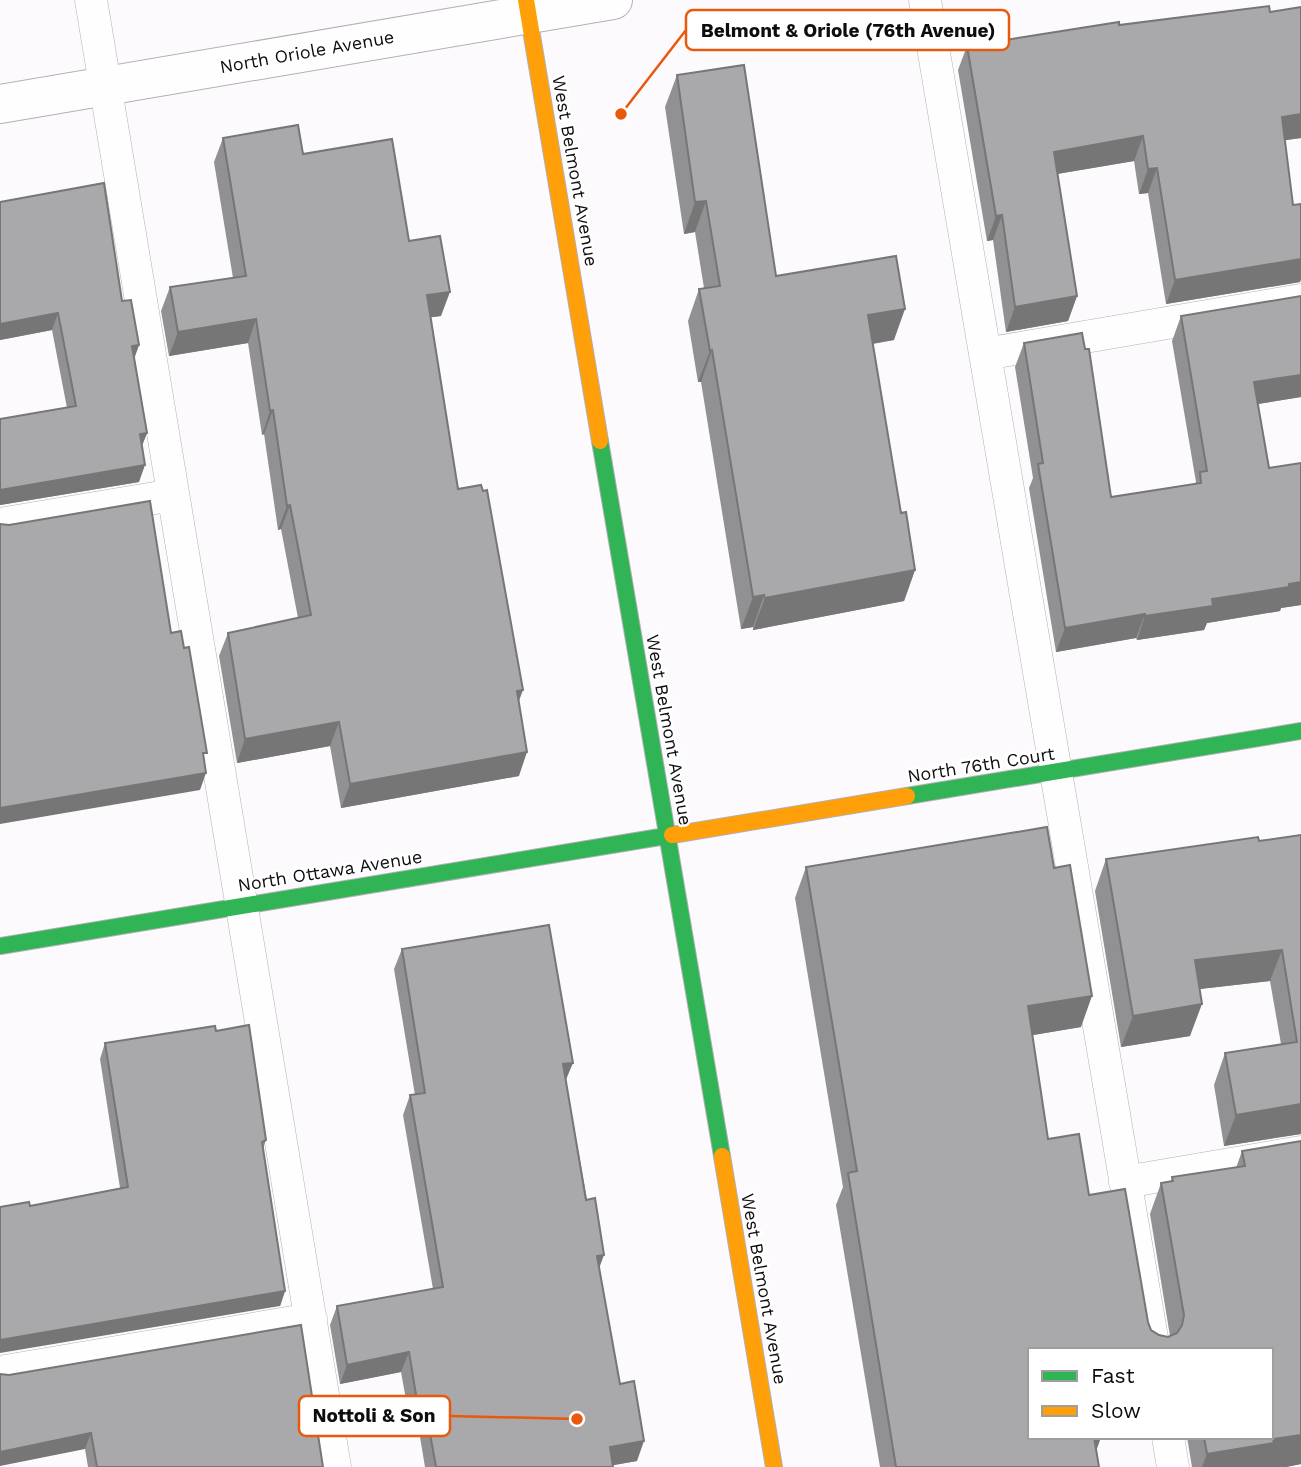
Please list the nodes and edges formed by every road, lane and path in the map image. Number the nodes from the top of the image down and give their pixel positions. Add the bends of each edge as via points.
1 (91, 0) edge
2 (613, 0) edge
3 (925, 0) edge
4 (527, 7) edge
5 (104, 86) junction
6 (0, 104) edge
7 (1301, 300) edge
8 (985, 354) junction
9 (173, 495) junction
10 (0, 524) edge
11 (1301, 732) edge
12 (1056, 772) junction
13 (667, 836) junction
14 (241, 905) junction
15 (0, 946) edge
16 (1301, 1152) edge
17 (1125, 1182) junction
18 (311, 1319) junction
19 (1154, 1348) edge
20 (0, 1372) edge
21 (1168, 1439) edge
22 (335, 1467) edge
23 (775, 1467) edge
24 (1173, 1467) edge

1 - 5 lane
2 - 4 street, North Oriole Avenue
3 - 8 lane
4 - 5 street, North Oriole Avenue
4 - 13 main road, West Belmont Avenue
5 - 6 street, North Oriole Avenue
5 - 9 lane
7 - 8 lane
8 - 12 lane
9 - 10 lane
9 - 14 lane
11 - 12 main road, North 76th Court
12 - 13 main road, North 76th Court
12 - 17 lane
13 - 14 main road, North Ottawa Avenue
13 - 23 main road, West Belmont Avenue
14 - 15 main road, North Ottawa Avenue
14 - 18 lane
16 - 17 lane
17 - 19 lane
18 - 20 lane
18 - 22 lane
21 - 24 lane

